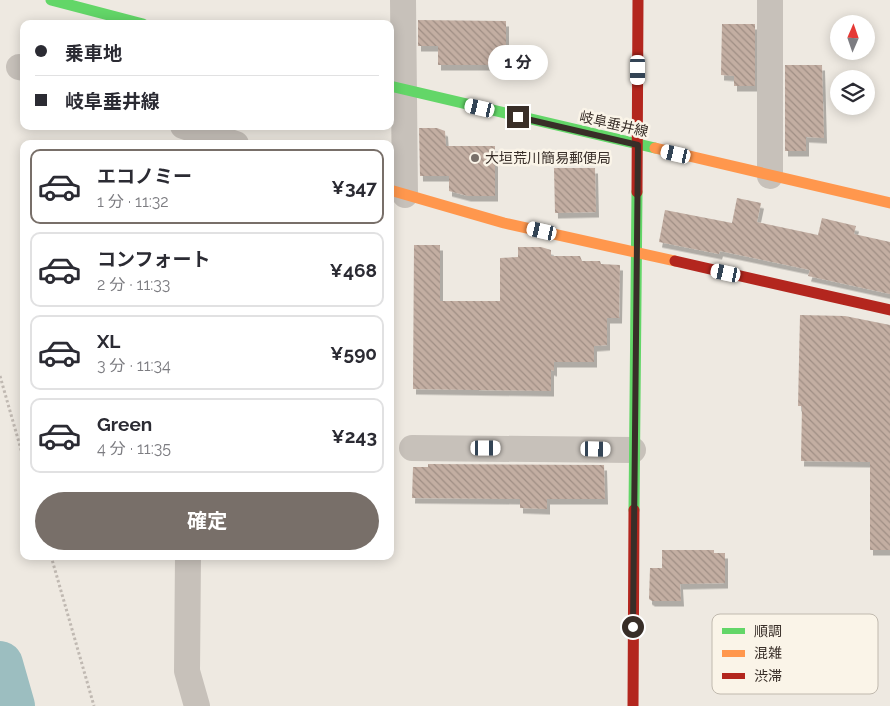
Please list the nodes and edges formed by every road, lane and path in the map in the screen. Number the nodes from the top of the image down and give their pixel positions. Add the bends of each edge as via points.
1 (51, 0) edge
2 (403, 0) edge
3 (638, 0) edge
4 (770, 0) edge
5 (128, 20) edge
6 (397, 88) edge
7 (189, 133) edge
8 (219, 140) edge
9 (638, 145) junction
10 (770, 176) junction
11 (398, 192) edge
12 (890, 203) edge
13 (636, 253) junction
14 (890, 310) edge
15 (0, 376) edge
16 (20, 446) edge
17 (412, 448) dead end
18 (633, 450) junction
19 (52, 560) edge
20 (188, 560) edge
21 (94, 706) edge
22 (197, 706) edge
23 (633, 706) edge

1 - 5 street
2 - 6 street
3 - 9 street
4 - 10 street
6 - 9 street, 岐阜垂井線
6 - 11 street
7 - 8 street
9 - 10 street, 岐阜垂井線
9 - 13 street
10 - 12 street, 岐阜垂井線
11 - 13 street via 504,222
13 - 14 street
13 - 18 street
15 - 16 path
17 - 18 street
18 - 23 street
19 - 21 path
20 - 22 street via 187,671

